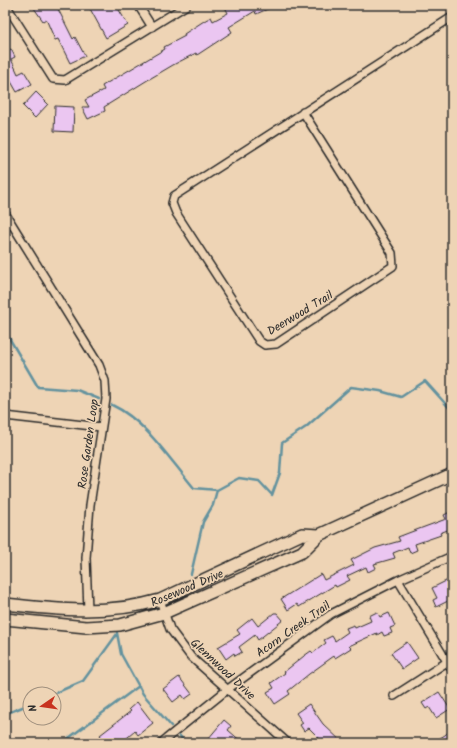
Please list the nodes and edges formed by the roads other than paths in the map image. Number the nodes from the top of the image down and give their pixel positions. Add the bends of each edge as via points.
1 (6, 5) edge
2 (138, 5) edge
3 (187, 5) edge
4 (452, 17) edge
5 (152, 27) junction
6 (303, 112) junction
7 (5, 213) edge
8 (5, 416) edge
9 (101, 427) junction
10 (452, 474) edge
11 (319, 535) junction
12 (452, 556) edge
13 (398, 580) junction
14 (160, 600) junction
15 (5, 604) edge
16 (88, 610) junction
17 (164, 613) junction
18 (5, 619) edge
19 (448, 662) junction
20 (452, 670) edge
21 (228, 689) junction
22 (394, 696) dead end
23 (161, 743) edge
24 (288, 743) edge

1 - 5 street via 53,79 65,80 75,75
2 - 5 street
3 - 5 street
4 - 6 street, Deerwood Trail
6 - 6 street, Deerwood Trail via 174,196 172,203 255,335 265,345 276,344 393,266 392,254
7 - 9 street, Rose Garden Loop via 99,365 105,381 106,399
8 - 9 street
9 - 16 street, Rose Garden Loop via 90,505 87,551
10 - 11 main road, Rosewood Drive
11 - 14 main road, Rosewood Drive via 302,534
11 - 17 main road, Rosewood Drive via 302,552
12 - 13 street, Acorn Creek Trail
13 - 19 street
13 - 21 street, Acorn Creek Trail via 331,614
14 - 16 main road, Rosewood Drive via 142,605
14 - 17 street, Glennwood Drive
15 - 16 main road, Rosewood Drive
17 - 18 main road, Rosewood Drive via 120,625 86,627
17 - 21 street, Glennwood Drive via 170,629 191,657
19 - 20 street
19 - 22 street
21 - 23 street, Acorn Creek Trail
21 - 24 street, Glennwood Drive

